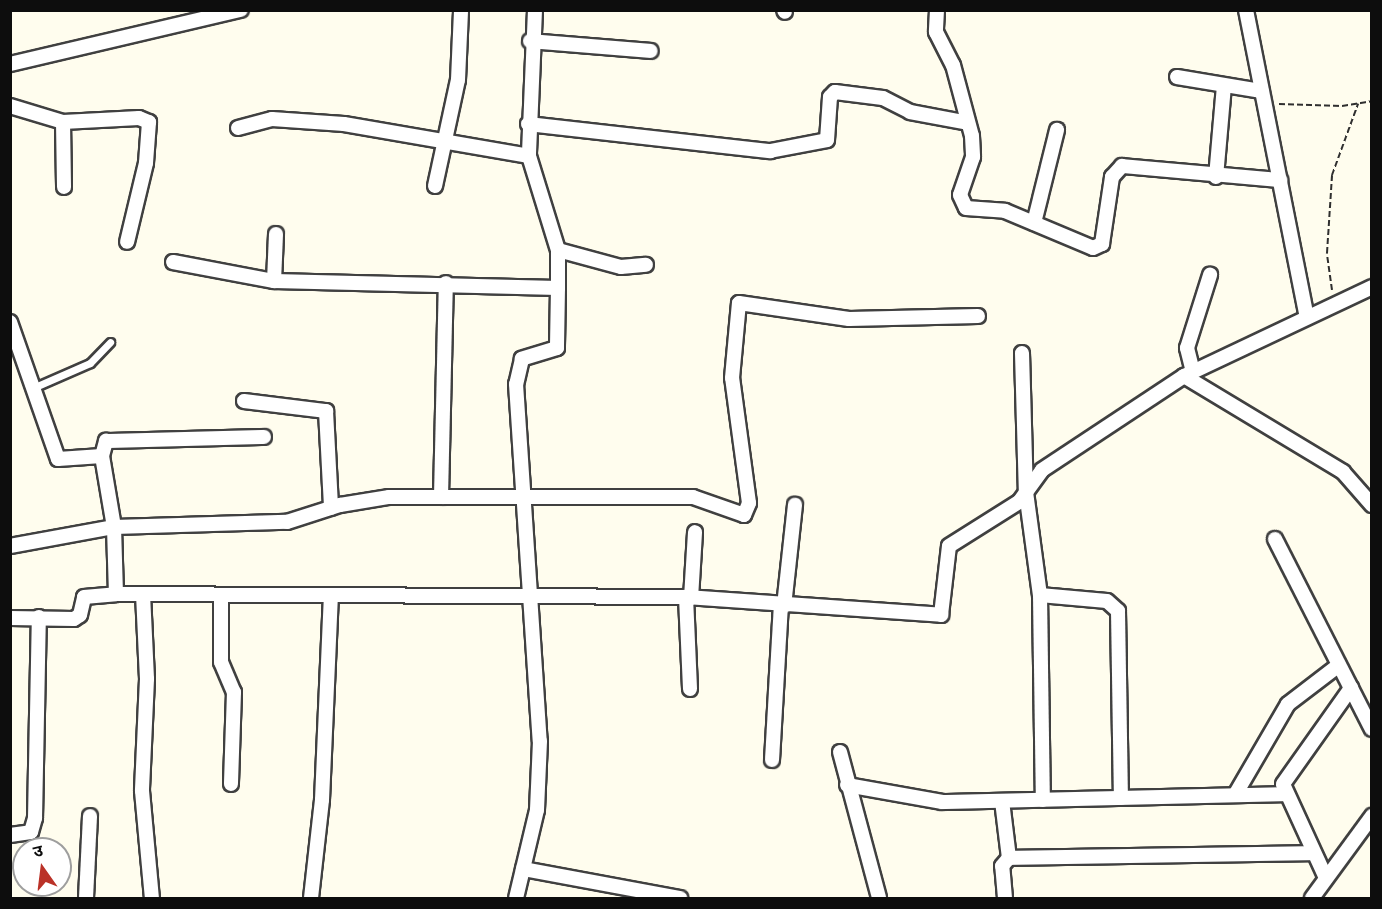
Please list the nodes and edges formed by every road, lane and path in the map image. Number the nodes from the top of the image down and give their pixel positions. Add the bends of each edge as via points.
1 (241, 10) edge
2 (461, 10) edge
3 (535, 10) edge
4 (937, 10) edge
5 (1246, 10) edge
6 (530, 41) junction
7 (651, 51) dead end
8 (10, 64) edge
9 (1177, 77) dead end
10 (1224, 85) junction
11 (1263, 97) junction
12 (1371, 101) edge
13 (1358, 104) junction
14 (10, 106) edge
15 (63, 122) junction
16 (968, 123) junction
17 (528, 124) junction
18 (238, 128) dead end
19 (1057, 130) dead end
20 (443, 141) junction
21 (529, 156) junction
22 (1216, 177) junction
23 (1280, 180) junction
24 (435, 186) dead end
25 (64, 187) dead end
26 (1034, 223) junction
27 (276, 234) dead end
28 (127, 242) dead end
29 (558, 250) junction
30 (173, 262) dead end
31 (646, 265) dead end
32 (1210, 275) dead end
33 (274, 281) junction
34 (446, 283) junction
35 (1371, 287) edge
36 (558, 288) junction
37 (1335, 304) junction
38 (978, 316) dead end
39 (1307, 317) junction
40 (10, 322) edge
41 (110, 342) dead end
42 (1022, 353) dead end
43 (1189, 374) junction
44 (35, 387) junction
45 (244, 402) dead end
46 (264, 437) dead end
47 (102, 456) junction
48 (1026, 492) junction
49 (522, 496) junction
50 (441, 497) junction
51 (795, 505) dead end
52 (1371, 505) edge
53 (331, 508) junction
54 (114, 527) junction
55 (695, 532) dead end
56 (1275, 539) dead end
57 (10, 546) edge
58 (116, 594) junction
59 (143, 594) junction
60 (221, 594) junction
61 (331, 595) junction
62 (1040, 595) junction
63 (530, 596) junction
64 (689, 597) junction
65 (782, 606) junction
66 (39, 617) junction
67 (10, 618) edge
68 (1339, 665) junction
69 (1351, 688) junction
70 (690, 689) dead end
71 (1371, 729) edge
72 (840, 752) dead end
73 (772, 760) dead end
74 (231, 784) dead end
75 (847, 785) junction
76 (1284, 794) junction
77 (1235, 795) junction
78 (1122, 798) junction
79 (1043, 800) junction
80 (1002, 801) junction
81 (90, 816) dead end
82 (1371, 816) edge
83 (10, 835) edge
84 (1314, 853) junction
85 (1009, 858) junction
86 (523, 869) junction
87 (1326, 878) junction
88 (605, 884) junction
89 (86, 898) edge
90 (152, 898) edge
91 (311, 898) edge
92 (516, 898) edge
93 (603, 898) edge
94 (680, 898) edge
95 (879, 898) edge
96 (1005, 898) edge
97 (1311, 898) edge

1 - 8 street
2 - 20 street via 458,80
3 - 6 street
4 - 16 street via 936,32 953,65
5 - 11 street
6 - 7 street
6 - 17 street
9 - 10 street
10 - 11 street
10 - 22 street
11 - 13 path
11 - 23 street
12 - 13 path
13 - 37 path via 1332,175 1327,253
14 - 15 street
15 - 25 street
15 - 28 street via 139,118 149,122 146,163
16 - 17 street via 910,112 883,98 835,92 830,97 827,140 770,151
16 - 26 street via 973,157 962,204
17 - 21 street
18 - 20 street via 272,118 344,124
19 - 26 street
20 - 21 street
20 - 24 street
21 - 29 street
22 - 23 street
22 - 26 street via 1117,170 1099,247
23 - 39 street
27 - 33 street
29 - 31 street via 621,267
29 - 36 street
30 - 33 street
32 - 43 street via 1187,348
33 - 34 street
34 - 36 street
34 - 50 street
35 - 37 street
36 - 49 street via 557,348 517,364
37 - 39 street
38 - 49 street via 856,319 739,303 732,378 748,512 739,514 693,496
39 - 43 street
40 - 44 street
41 - 44 lane via 90,363
42 - 48 street
43 - 48 street via 1042,470
43 - 52 street via 1343,472
44 - 47 street via 58,459
45 - 53 street via 326,411
46 - 47 street via 106,441
47 - 54 street
48 - 62 street
48 - 65 street via 949,546 941,615
49 - 50 street
49 - 63 street
50 - 53 street via 389,497
51 - 65 street
53 - 54 street via 259,526
54 - 57 street
54 - 58 street
55 - 64 street
56 - 68 street
58 - 59 street
58 - 66 street via 84,597 76,618
59 - 60 street
59 - 90 street via 147,679 142,791
60 - 61 street
60 - 74 street via 221,662 234,692
61 - 63 street
61 - 91 street via 322,800
62 - 78 street via 1107,601 1118,611
62 - 79 street
63 - 64 street
63 - 86 street via 540,741 537,810
64 - 65 street
64 - 70 street
65 - 73 street
66 - 67 street
66 - 83 street via 35,818 31,832
68 - 69 street
68 - 77 street via 1288,704
69 - 71 street
69 - 76 street via 1286,776
72 - 75 street
75 - 80 street via 942,802
75 - 95 street
76 - 77 street
76 - 84 street
77 - 78 street
78 - 79 street
79 - 80 street
80 - 85 street
81 - 89 street
82 - 87 street
84 - 85 street
84 - 87 street
85 - 96 street via 1002,866
86 - 88 street
86 - 92 street
87 - 97 street
88 - 93 street
88 - 94 street

